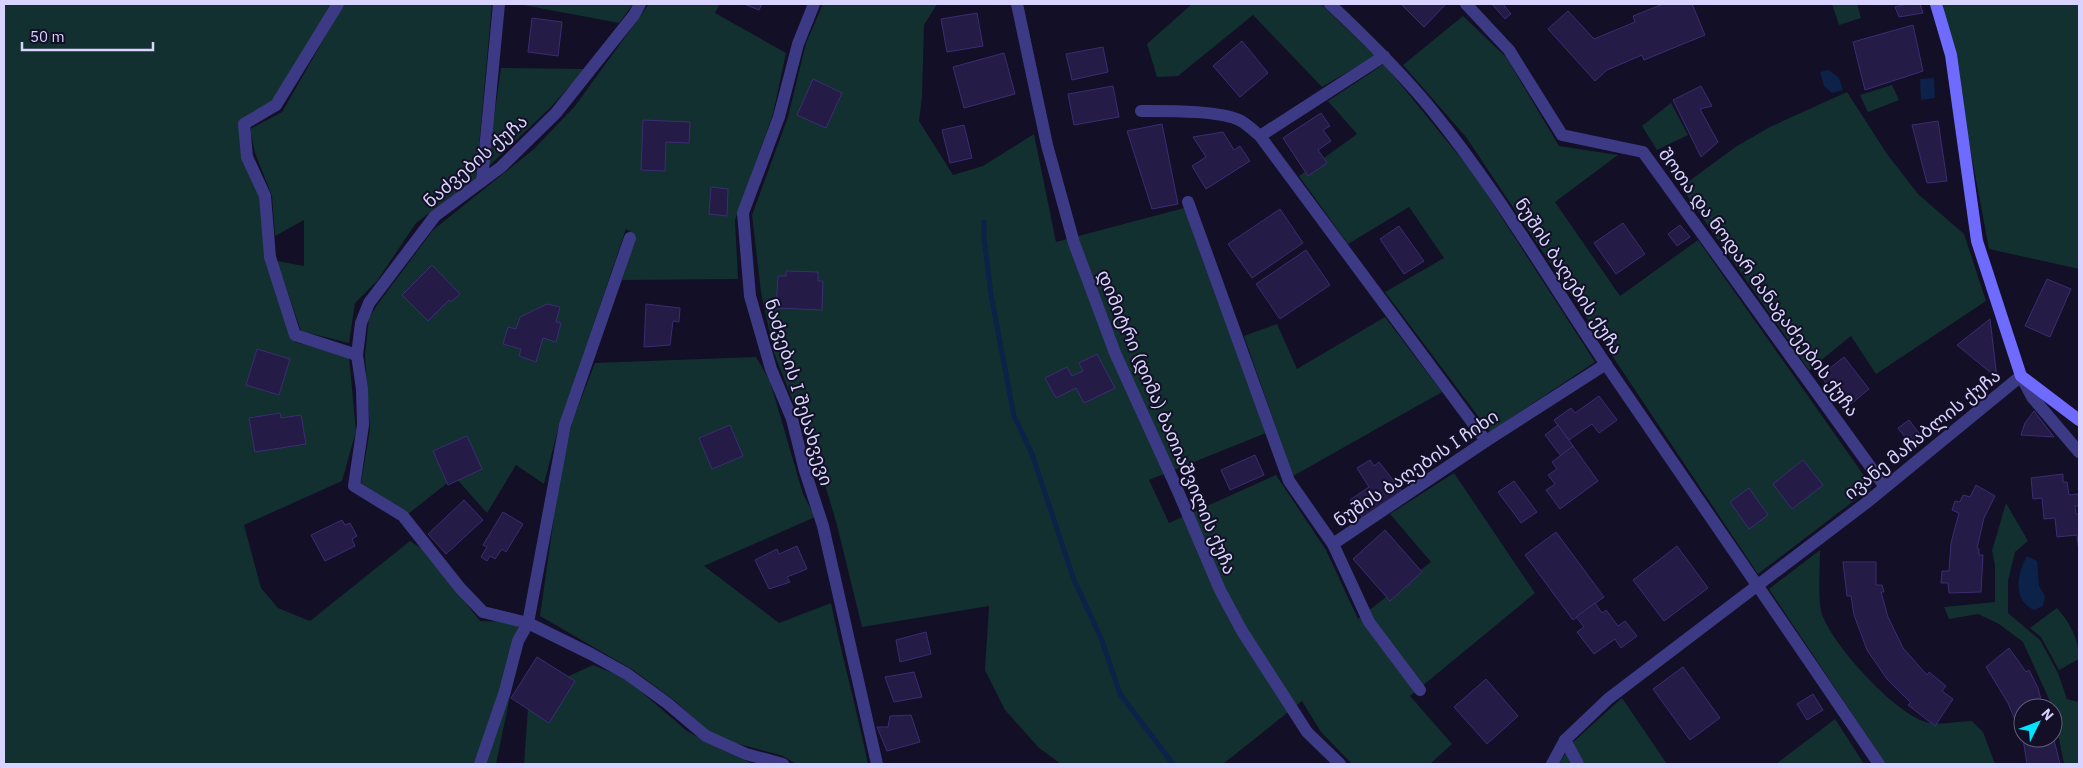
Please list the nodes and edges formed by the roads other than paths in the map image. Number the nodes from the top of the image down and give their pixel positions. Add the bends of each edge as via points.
1 (338, 4) edge
2 (499, 4) edge
3 (640, 4) edge
4 (814, 4) edge
5 (1018, 4) edge
6 (1330, 4) edge
7 (1466, 4) edge
8 (1936, 4) edge
9 (1384, 56) junction
10 (1141, 111) dead end
11 (1260, 136) junction
12 (482, 181) junction
13 (1188, 202) dead end
14 (630, 238) dead end
15 (357, 354) junction
16 (1606, 364) junction
17 (2021, 376) junction
18 (2079, 420) edge
19 (1486, 441) junction
20 (2079, 452) edge
21 (1885, 488) junction
22 (1333, 544) junction
23 (1758, 585) junction
24 (528, 623) junction
25 (1420, 690) dead end
26 (1565, 740) junction
27 (480, 764) edge
28 (783, 764) edge
29 (878, 764) edge
30 (1340, 764) edge
31 (1552, 764) edge
32 (1578, 764) edge
33 (1879, 764) edge

1 - 15 street via 276,106 244,124 247,157 265,196 270,257 295,335
2 - 12 street
3 - 12 street, ნაძვების ქუჩა via 556,113 501,167
4 - 29 street, ნაძვების I შესახვევი via 798,44 779,118 744,213 746,250 750,296 771,369 792,419 822,526
5 - 30 street, დიმიტრი (დიმა) ბათიაშვილის ქუჩა via 1047,145 1071,234 1115,353 1220,590 1242,631 1307,732
6 - 9 street, ნუშის ბაღების ქუჩა
7 - 21 street, შოთა და ნოდარ მანაგაძეების ქუჩა via 1509,50 1562,135 1643,152
8 - 17 street, ივანე მაჩაბლის ქუჩა via 1951,55 1977,241
9 - 11 street
9 - 16 street, ნუშის ბაღების ქუჩა via 1431,109 1482,176
10 - 11 street via 1216,115 1240,121
11 - 19 street
12 - 15 street, ნაძვების ქუჩა via 435,216 369,302 361,323
13 - 22 street, ნუშის ბაღების I ჩიხი via 1289,481
14 - 24 street via 565,425
15 - 24 street, ნაძვების ქუჩა via 362,388 362,425 354,486 403,516 483,612
16 - 19 street, ნუშის ბაღების I ჩიხი
16 - 23 street, ნუშის ბაღების ქუჩა
17 - 18 street
17 - 20 street via 2032,397
17 - 21 street, ივანე მაჩაბლის ქუჩა
19 - 22 street, ნუშის ბაღების I ჩიხი
21 - 23 street, ივანე მაჩაბლის ქუჩა
22 - 25 street via 1368,622
23 - 26 street, ივანე მაჩაბლის ქუჩა via 1608,699
23 - 33 street, ნუშის ბაღების ქუჩა
24 - 27 street via 518,641
24 - 28 street, ნაძვების ქუჩა via 628,674 706,736 746,754
26 - 31 street, ივანე მაჩაბლის ქუჩა
26 - 32 street

